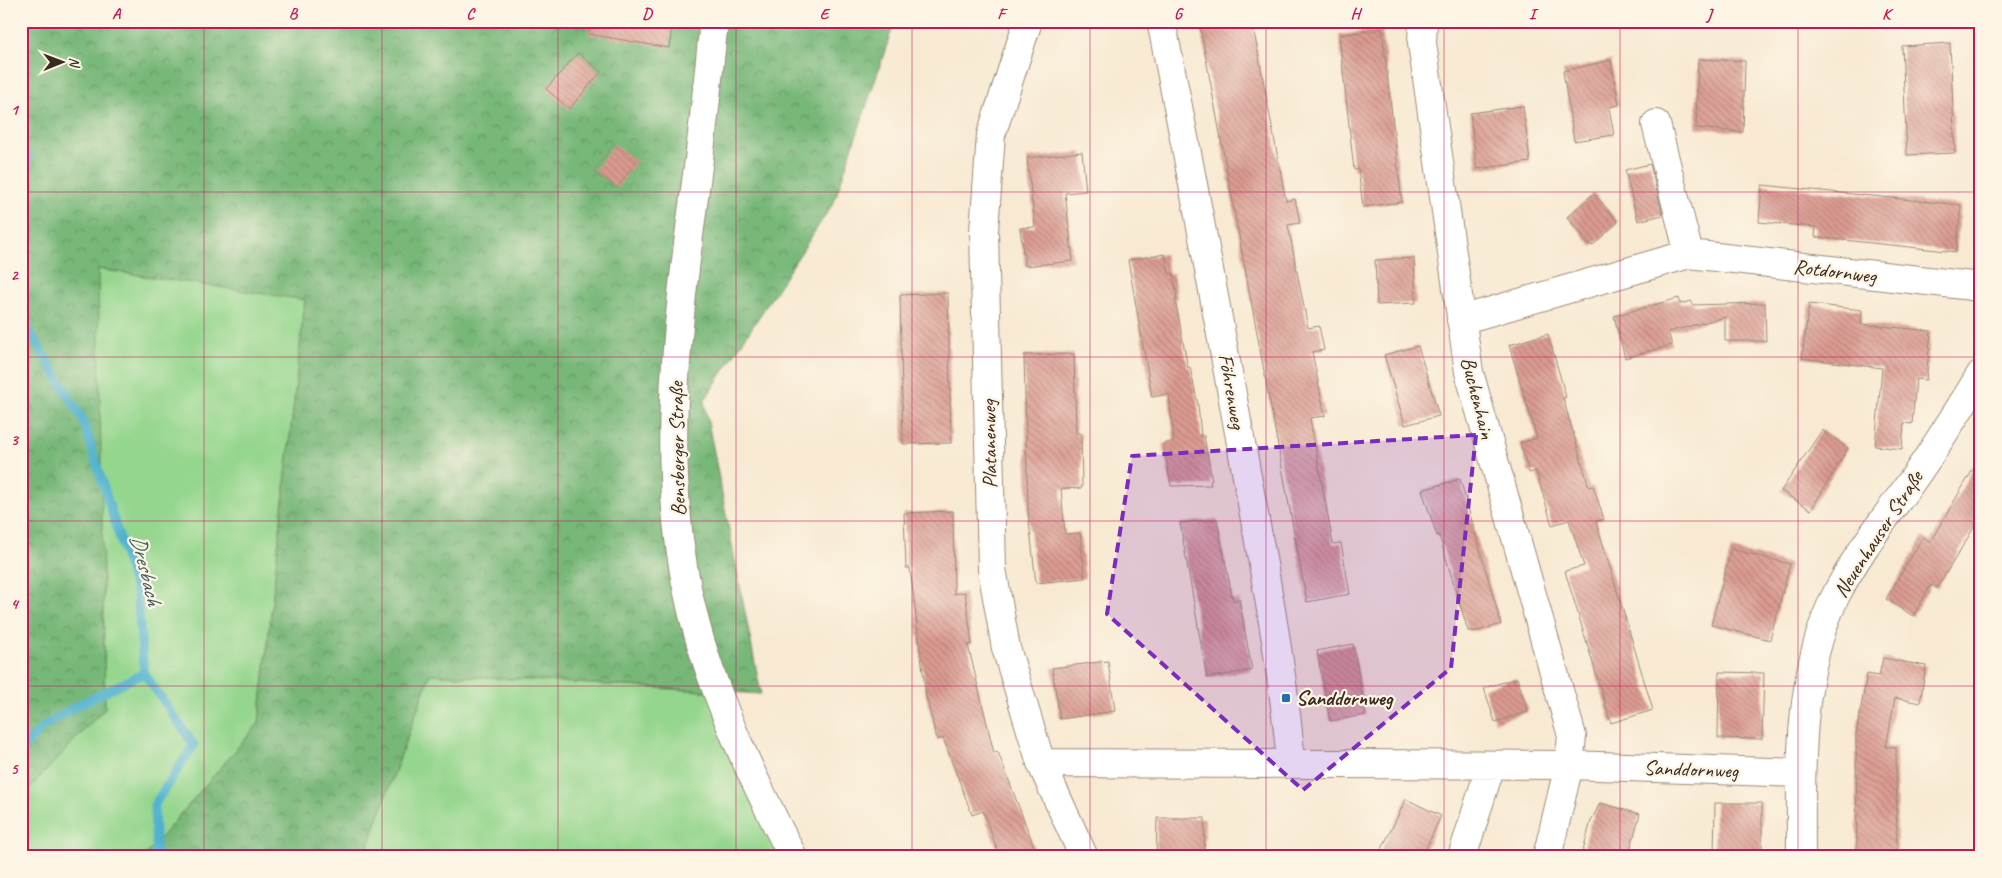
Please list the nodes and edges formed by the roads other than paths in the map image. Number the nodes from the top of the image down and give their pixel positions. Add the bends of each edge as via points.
1 (714, 21) edge
2 (1028, 21) edge
3 (1161, 21) edge
4 (1423, 21) edge
5 (1656, 124) dead end
6 (1689, 254) junction
7 (1981, 288) edge
8 (1461, 320) junction
9 (1981, 374) edge
10 (1041, 763) junction
11 (1291, 763) junction
12 (1491, 764) junction
13 (1569, 765) junction
14 (1801, 773) junction
15 (793, 857) edge
16 (1084, 857) edge
17 (1462, 857) edge
18 (1547, 857) edge
19 (1801, 857) edge

1 - 15 street, Bensberger Straße via 674,384 673,470 680,548 696,626 718,692 754,781
2 - 10 street, Platanenweg via 991,135 984,231 992,569 1006,648
3 - 11 street, Föhrenweg via 1190,162 1286,698
4 - 8 street, Buchenhain via 1422,43
5 - 6 street
6 - 7 street, Rotdornweg
6 - 8 street, Rotdornweg
8 - 13 street, Buchenhain via 1469,372 1572,736
9 - 14 street, Neuenhauser Straße via 1947,429 1849,570 1833,601 1819,639 1811,676
10 - 11 street, Sanddornweg
10 - 16 street, Platanenweg
11 - 12 street, Sanddornweg
12 - 13 street, Sanddornweg
12 - 17 street
13 - 14 street, Sanddornweg
13 - 18 street, Buchenhain
14 - 19 street, Neuenhauser Straße

